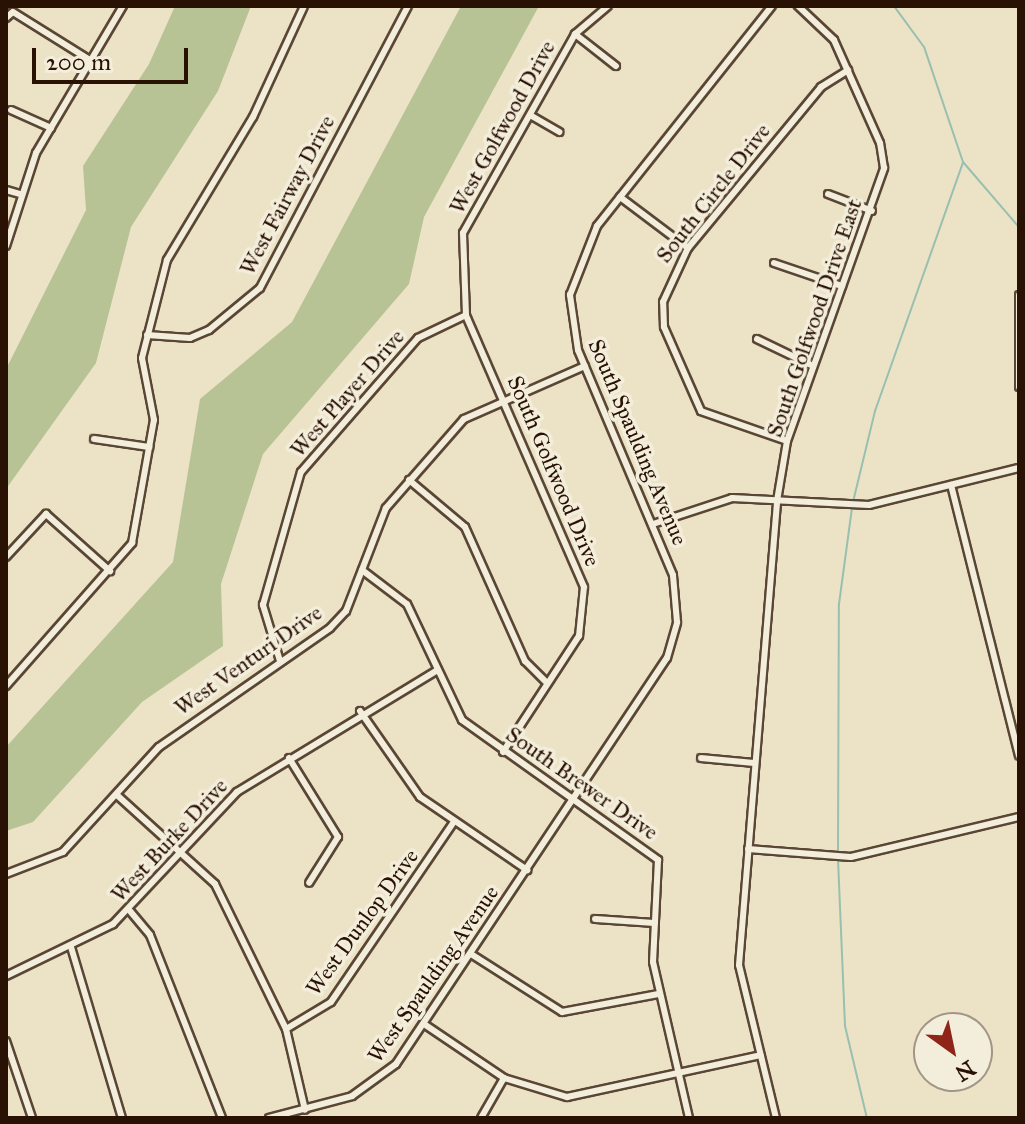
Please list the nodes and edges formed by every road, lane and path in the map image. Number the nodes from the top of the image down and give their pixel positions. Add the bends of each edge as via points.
1 (123, 6) edge
2 (304, 6) edge
3 (408, 6) edge
4 (608, 6) edge
5 (772, 6) edge
6 (798, 6) edge
7 (6, 18) edge
8 (575, 34) junction
9 (93, 62) junction
10 (616, 66) dead end
11 (848, 70) junction
12 (11, 110) dead end
13 (530, 115) junction
14 (51, 128) junction
15 (560, 132) dead end
16 (6, 190) edge
17 (20, 194) junction
18 (828, 194) dead end
19 (620, 197) junction
20 (872, 211) junction
21 (6, 246) edge
22 (688, 248) junction
23 (774, 263) dead end
24 (842, 286) junction
25 (1019, 295) edge
26 (466, 315) junction
27 (471, 329) joint
28 (147, 335) junction
29 (757, 339) dead end
30 (585, 366) junction
31 (813, 366) junction
32 (1019, 387) edge
33 (504, 399) junction
34 (94, 439) dead end
35 (787, 441) junction
36 (149, 447) junction
37 (1019, 468) edge
38 (409, 480) junction
39 (951, 485) junction
40 (777, 501) junction
41 (653, 524) junction
42 (6, 557) edge
43 (362, 570) junction
44 (110, 571) junction
45 (677, 622) joint
46 (280, 661) junction
47 (436, 671) junction
48 (546, 682) junction
49 (6, 686) edge
50 (360, 711) junction
51 (503, 752) junction
52 (1019, 756) edge
53 (289, 758) junction
54 (701, 758) dead end
55 (754, 763) junction
56 (118, 796) junction
57 (574, 800) junction
58 (1019, 817) edge
59 (454, 822) junction
60 (748, 849) junction
61 (180, 851) junction
62 (527, 870) junction
63 (6, 874) edge
64 (309, 883) dead end
65 (130, 911) junction
66 (595, 919) dead end
67 (655, 923) junction
68 (71, 947) junction
69 (471, 954) junction
70 (6, 976) edge
71 (658, 994) junction
72 (424, 1024) junction
73 (286, 1029) junction
74 (6, 1041) edge
75 (761, 1055) junction
76 (679, 1075) junction
77 (504, 1078) junction
78 (305, 1110) junction
79 (32, 1118) edge
80 (122, 1118) edge
81 (222, 1118) edge
82 (269, 1118) edge
83 (481, 1118) edge
84 (689, 1118) edge
85 (776, 1118) edge

1 - 9 street
2 - 28 street via 253,117 183,224
3 - 28 street, West Fairway Drive via 260,288 209,330 190,338
4 - 8 street, West Golfwood Drive
5 - 19 street, South Spaulding Avenue
6 - 11 street, South Golfwood Drive East via 834,40
7 - 9 street via 13,12
8 - 10 street
8 - 13 street, West Golfwood Drive
9 - 14 street
11 - 20 street, South Golfwood Drive East via 880,143 884,168
11 - 22 street, South Circle Drive via 821,87
12 - 14 street
13 - 15 street
13 - 26 street, West Golfwood Drive via 463,233
14 - 17 street
16 - 17 street
17 - 21 street
18 - 20 street
19 - 22 street
19 - 30 street, South Spaulding Avenue via 579,258 570,295
20 - 24 street, South Golfwood Drive East
22 - 35 street, South Circle Drive via 663,302 685,380 701,411
23 - 24 street
24 - 31 street, South Golfwood Drive East
25 - 32 street
26 - 27 street, West Golfwood Drive
26 - 46 street, West Player Drive via 418,338 301,472 263,605
27 - 33 street, South Golfwood Drive
28 - 36 street via 142,358 154,420
29 - 31 street
30 - 33 street, West Venturi Drive
30 - 41 street, South Spaulding Avenue
31 - 35 street, South Golfwood Drive East
33 - 38 street, West Venturi Drive via 464,419
33 - 48 street, South Golfwood Drive via 584,587 579,636
34 - 36 street
35 - 40 street, South Golfwood Drive East
36 - 44 street via 140,518
37 - 39 street
38 - 43 street, West Venturi Drive via 372,534
38 - 48 street via 465,527 525,661
39 - 40 street via 841,508
39 - 52 street
40 - 41 street via 719,500
40 - 55 street, South Golfwood Drive East
41 - 45 street, South Spaulding Avenue via 673,575
42 - 44 street via 46,514
43 - 46 street, West Venturi Drive via 330,628
43 - 47 street, South Brewer Drive via 407,604
44 - 49 street
45 - 57 street, West Spaulding Avenue via 659,674
46 - 56 street, West Venturi Drive via 159,747
47 - 50 street, West Burke Drive
47 - 51 street, South Brewer Drive via 462,720
48 - 51 street, South Golfwood Drive
50 - 53 street, West Burke Drive
50 - 59 street via 400,774
51 - 57 street, South Brewer Drive
53 - 61 street, West Burke Drive via 237,792
53 - 64 street via 338,837
54 - 55 street
55 - 60 street, South Golfwood Drive East
56 - 61 street
56 - 63 street, West Venturi Drive via 63,852
57 - 62 street, West Spaulding Avenue
57 - 67 street, South Brewer Drive via 658,860
58 - 60 street via 851,857
59 - 62 street
59 - 73 street, West Dunlop Drive via 331,1002
60 - 75 street, South Golfwood Drive East via 739,965
61 - 65 street, West Burke Drive
61 - 73 street via 215,884
62 - 69 street, West Spaulding Avenue
65 - 68 street, West Burke Drive
65 - 81 street via 150,935
66 - 67 street
67 - 71 street, South Brewer Drive
68 - 70 street, West Burke Drive
68 - 80 street
69 - 71 street via 562,1012
69 - 72 street, West Spaulding Avenue
71 - 76 street, South Brewer Drive
72 - 77 street
72 - 78 street, West Spaulding Avenue via 371,1087
73 - 78 street
74 - 79 street
75 - 76 street
75 - 85 street, South Golfwood Drive East
76 - 77 street via 567,1097
76 - 84 street, South Brewer Drive
77 - 83 street
78 - 82 street, West Spaulding Avenue

